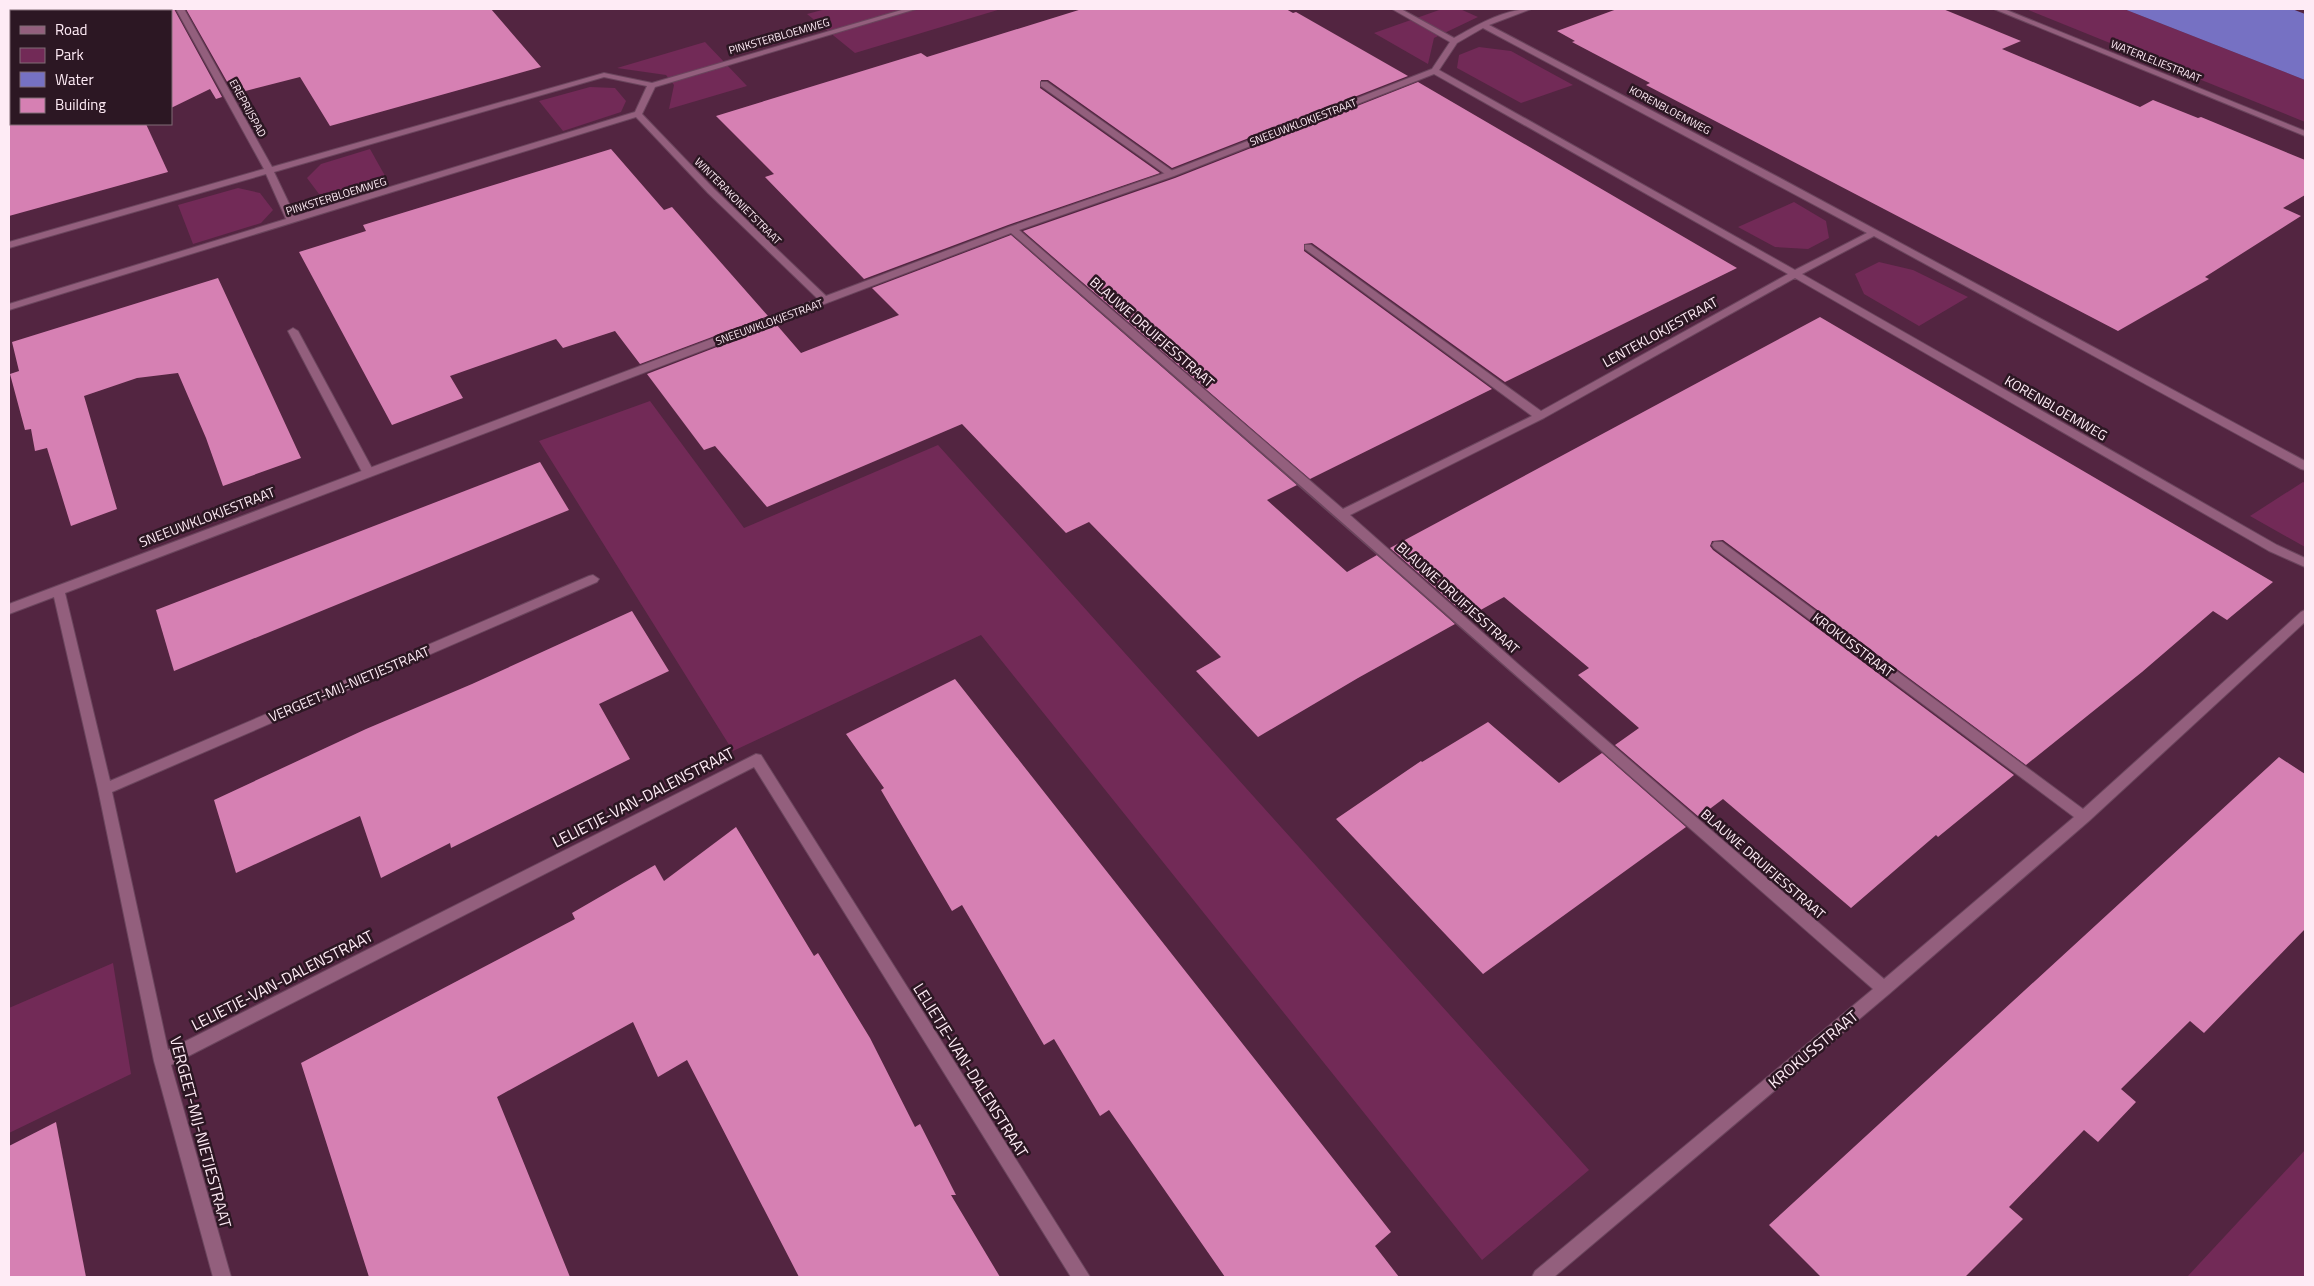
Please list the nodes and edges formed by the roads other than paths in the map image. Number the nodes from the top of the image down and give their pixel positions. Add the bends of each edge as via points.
1 (180, 9) edge
2 (912, 9) edge
3 (1396, 9) edge
4 (1527, 9) edge
5 (1998, 9) edge
6 (1483, 25) junction
7 (1454, 41) junction
8 (1435, 71) junction
9 (1044, 84) dead end
10 (652, 85) junction
11 (638, 114) junction
12 (2305, 134) edge
13 (270, 170) junction
14 (1171, 174) junction
15 (292, 221) junction
16 (1012, 229) junction
17 (1873, 234) junction
18 (9, 245) edge
19 (1308, 247) dead end
20 (1795, 274) junction
21 (825, 301) junction
22 (9, 307) edge
23 (293, 331) dead end
24 (1540, 416) junction
25 (2305, 466) edge
26 (368, 472) junction
27 (1342, 514) junction
28 (1718, 544) dead end
29 (2305, 563) edge
30 (593, 579) dead end
31 (58, 590) junction
32 (9, 609) edge
33 (2305, 615) edge
34 (105, 789) junction
35 (2084, 817) junction
36 (1884, 989) junction
37 (162, 1061) junction
38 (222, 1277) edge
39 (1081, 1277) edge
40 (1541, 1277) edge

1 - 13 street, EREPRIJSPAD
2 - 10 street, PINKSTERBLOEMWEG
3 - 7 street
4 - 6 street
5 - 12 street, WATERLELIESTRAAT
6 - 7 street
6 - 17 street, KORENBLOEMWEG
7 - 8 street
8 - 14 street, SNEEUWKLOKJESTRAAT
8 - 20 street, KORENBLOEMWEG
9 - 14 street
10 - 11 street
10 - 13 street, PINKSTERBLOEMWEG via 604,75
11 - 15 street, PINKSTERBLOEMWEG
11 - 21 street, WINTERAKONIETSTRAAT via 711,191
13 - 15 street, EREPRIJSPAD
13 - 18 street, PINKSTERBLOEMWEG
14 - 16 street, SNEEUWKLOKJESTRAAT
15 - 22 street, PINKSTERBLOEMWEG
16 - 21 street, SNEEUWKLOKJESTRAAT
16 - 27 street, BLAUWE DRUIFJESSTRAAT
17 - 20 street
17 - 25 street, KORENBLOEMWEG
19 - 24 street
20 - 24 street, LENTEKLOKJESTRAAT
20 - 29 street, KORENBLOEMWEG via 2264,543
21 - 26 street, SNEEUWKLOKJESTRAAT
23 - 26 street
24 - 27 street, LENTEKLOKJESTRAAT
26 - 31 street, SNEEUWKLOKJESTRAAT
27 - 36 street, BLAUWE DRUIFJESSTRAAT
28 - 35 street, KROKUSSTRAAT
30 - 34 street, VERGEET-MIJ-NIETJESTRAAT
31 - 32 street
31 - 34 street, VERGEET-MIJ-NIETJESTRAAT
33 - 35 street, KROKUSSTRAAT
34 - 37 street, VERGEET-MIJ-NIETJESTRAAT
35 - 36 street, KROKUSSTRAAT
36 - 40 street, KROKUSSTRAAT
37 - 38 street, VERGEET-MIJ-NIETJESTRAAT
37 - 39 street, LELIETJE-VAN-DALENSTRAAT via 756,759

